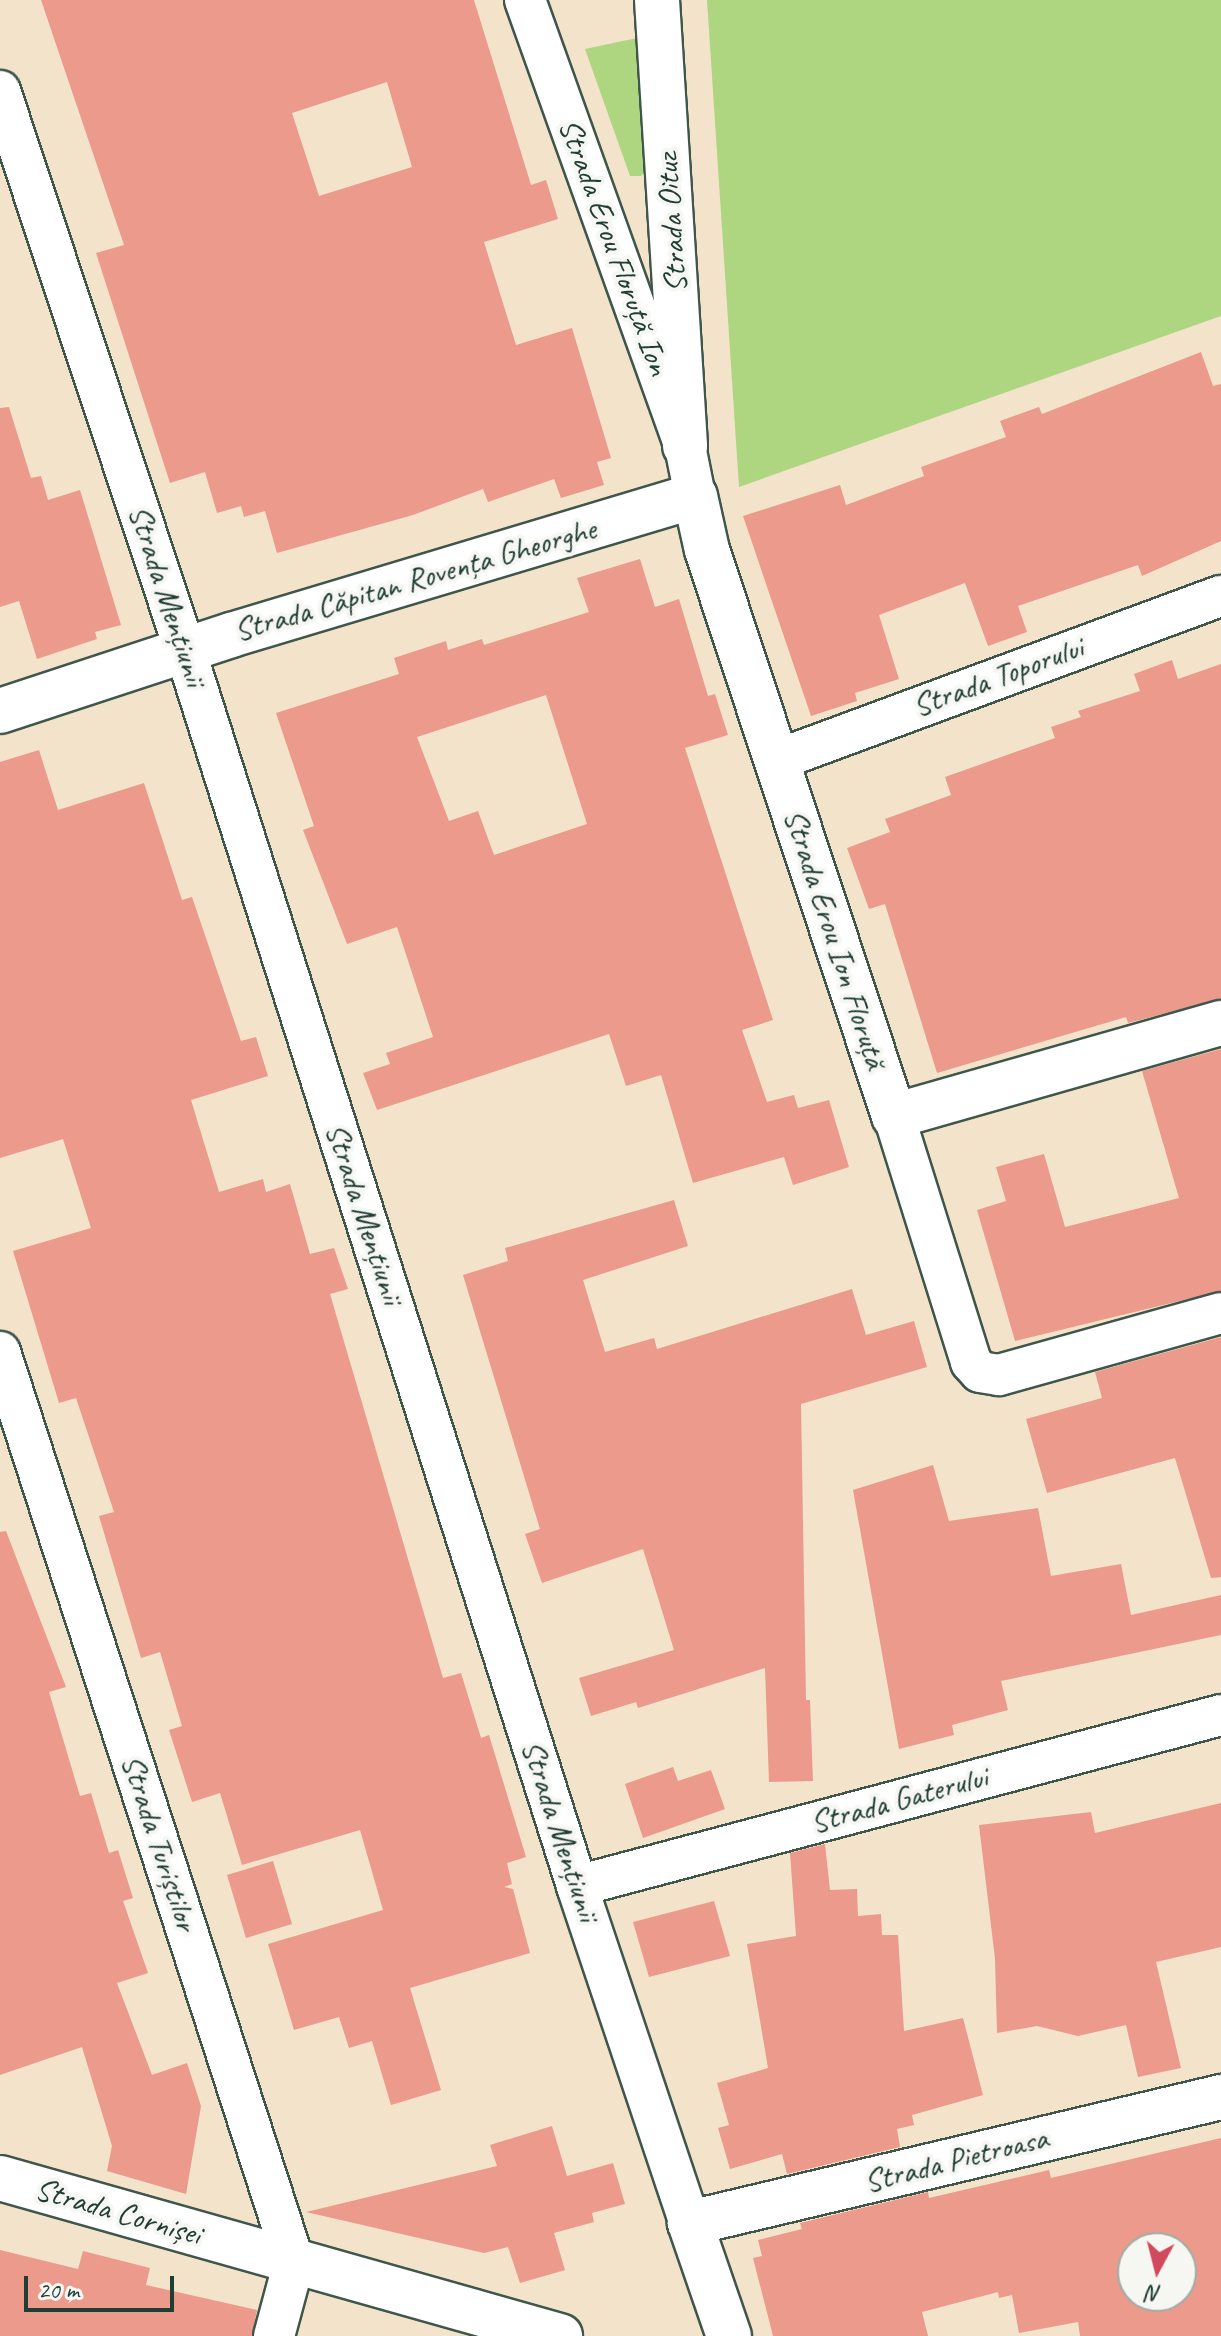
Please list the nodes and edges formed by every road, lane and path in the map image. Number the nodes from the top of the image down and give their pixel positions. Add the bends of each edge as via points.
1 (525, 0) edge
2 (657, 0) edge
3 (0, 91) edge
4 (685, 446) junction
5 (695, 496) junction
6 (1221, 596) edge
7 (185, 650) junction
8 (0, 711) edge
9 (777, 760) junction
10 (1221, 1023) edge
11 (894, 1116) junction
12 (1221, 1313) edge
13 (0, 1352) edge
14 (1221, 1715) edge
15 (577, 1886) junction
16 (1221, 2097) edge
17 (0, 2178) edge
18 (690, 2223) junction
19 (294, 2262) junction
20 (274, 2336) edge
21 (560, 2336) edge
22 (729, 2336) edge

1 - 4 street, Strada Erou Floruță Ion
2 - 4 street, Strada Oituz
3 - 7 street, Strada Mențiunii
4 - 5 street, Strada Erou Floruță Ion
5 - 7 street, Strada Căpitan Rovența Gheorghe
5 - 9 street, Strada Erou Ion Floruță
6 - 9 street, Strada Toporului
7 - 8 street, Strada Căpitan Rovența Gheorghe
7 - 15 street, Strada Mențiunii
9 - 11 street, Strada Erou Ion Floruță
10 - 11 street
11 - 12 street, Strada Erou Ion Floruță via 971,1362 985,1375
13 - 19 street, Strada Turiștilor
14 - 15 street, Strada Gaterului
15 - 18 street, Strada Mențiunii
16 - 18 street, Strada Pietroasa
17 - 19 street, Strada Cornișei
18 - 22 street, Strada Mențiunii
19 - 20 street
19 - 21 street, Strada Cornișei

